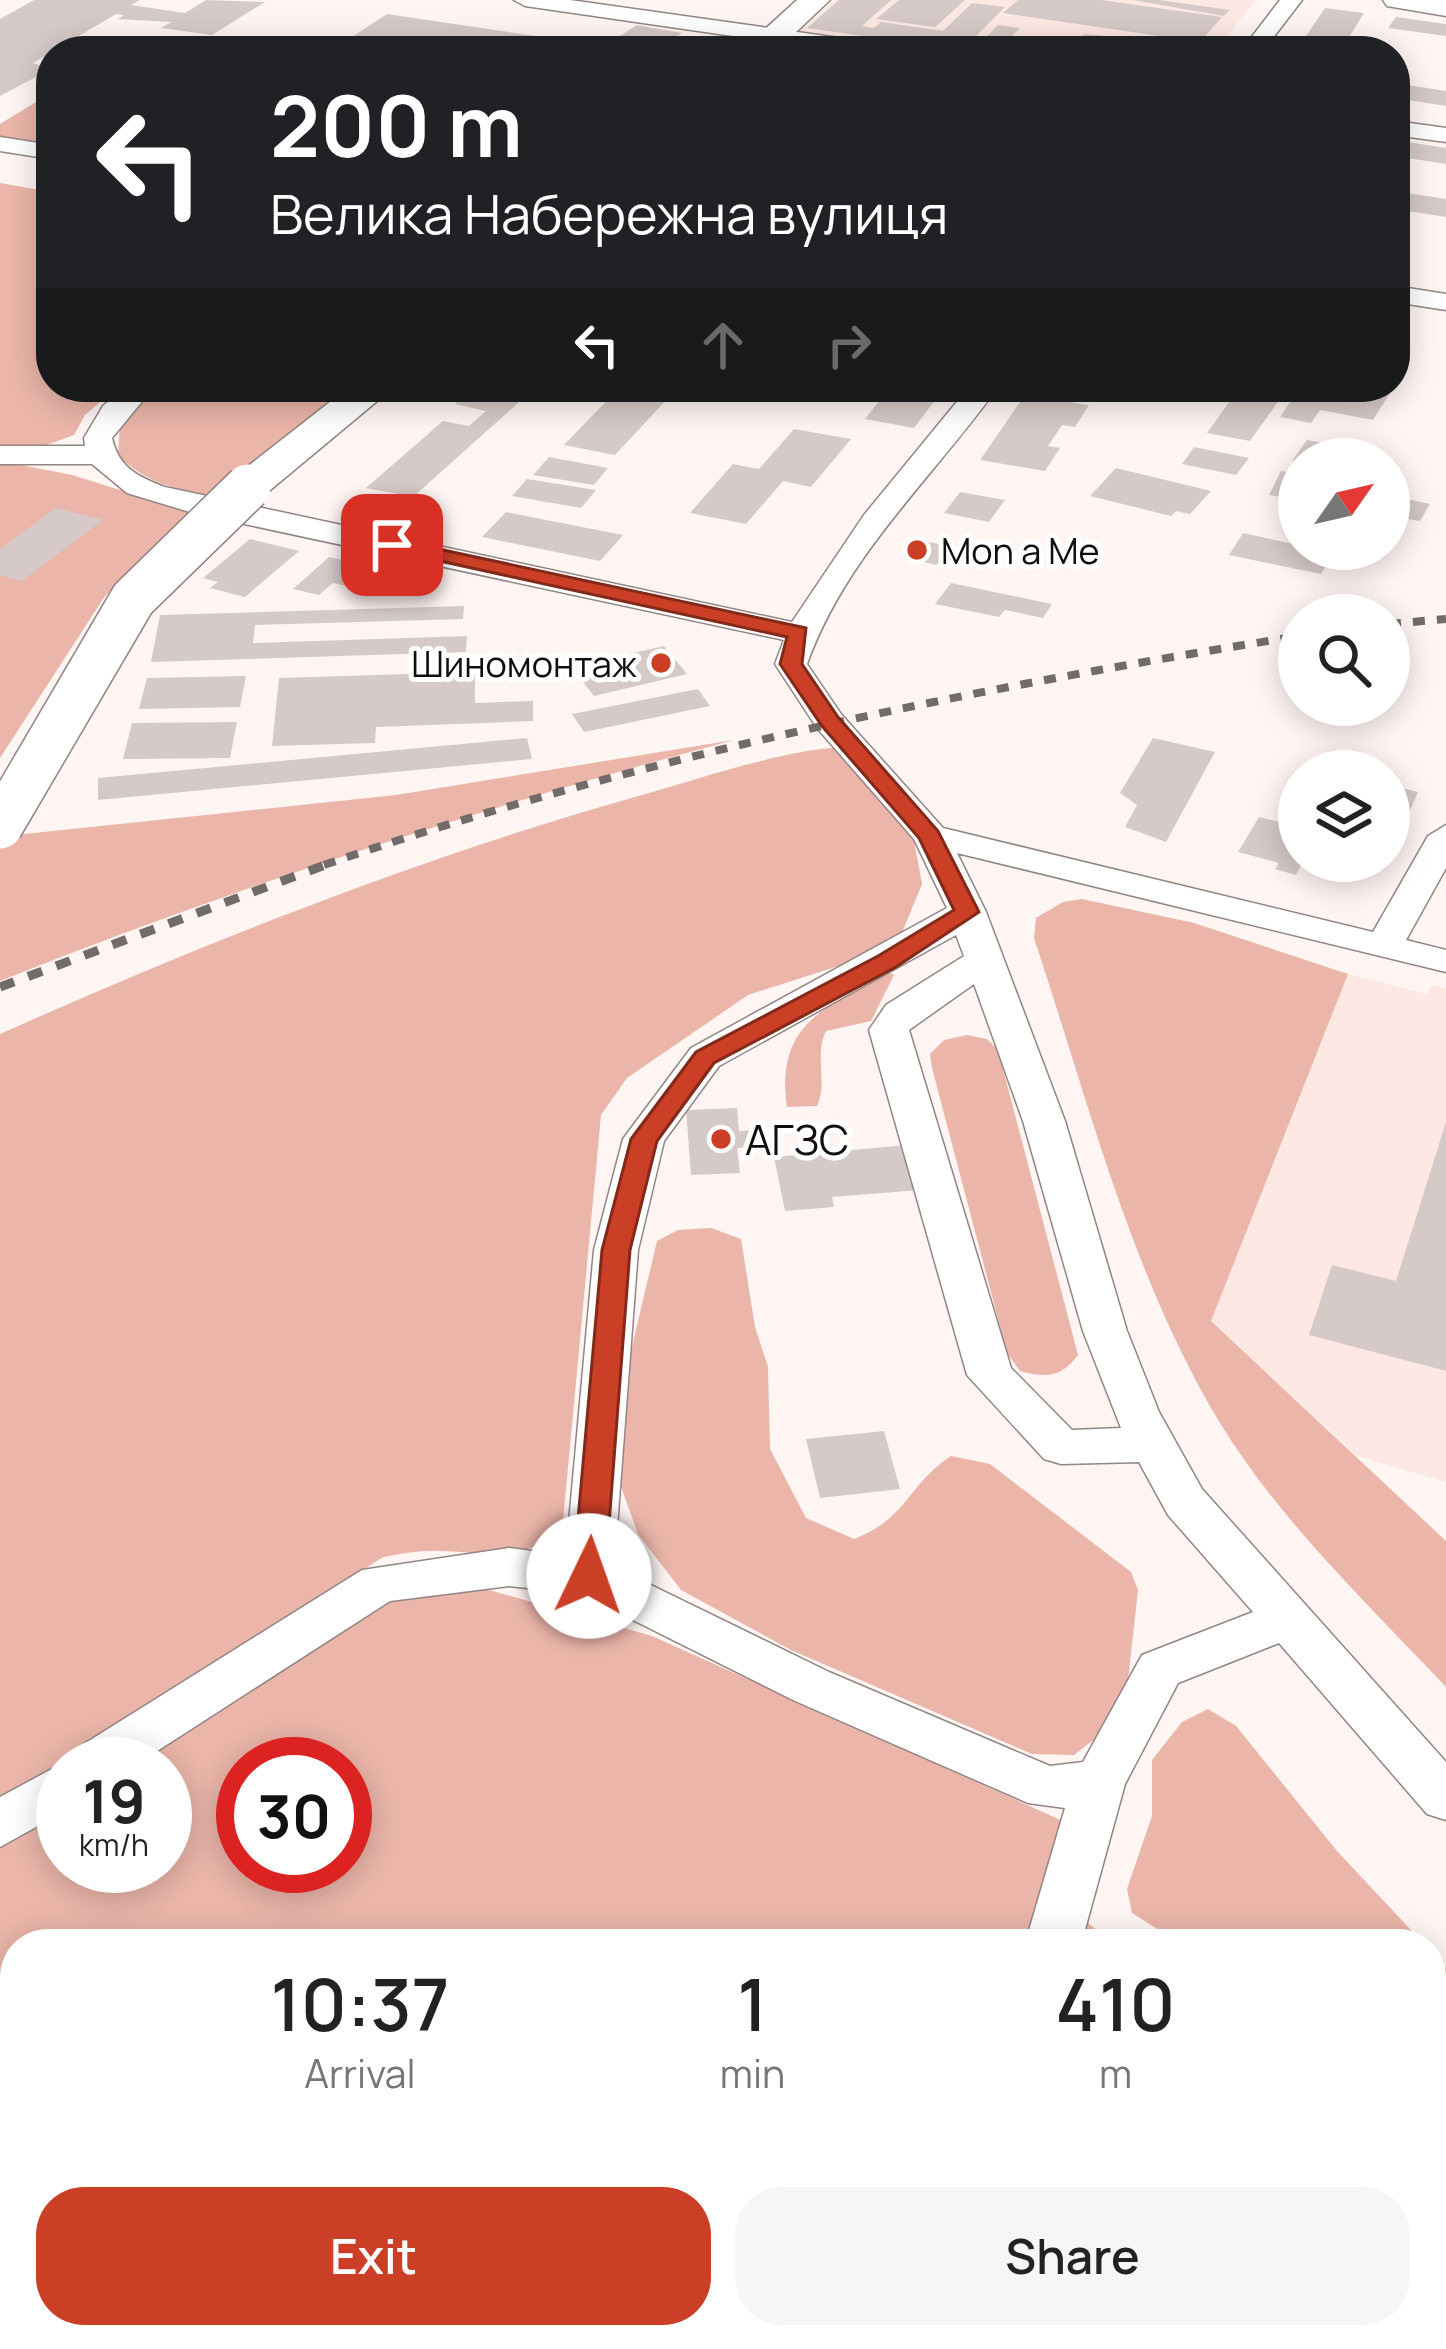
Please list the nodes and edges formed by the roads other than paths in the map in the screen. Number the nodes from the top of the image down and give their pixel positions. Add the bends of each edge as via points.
1 (525, 0) edge
2 (815, 0) edge
3 (1291, 0) edge
4 (1398, 0) edge
5 (1446, 7) edge
6 (727, 36) edge
7 (774, 36) edge
8 (1263, 36) edge
9 (1410, 130) edge
10 (1446, 135) edge
11 (0, 144) edge
12 (36, 150) edge
13 (1410, 296) edge
14 (1446, 302) edge
15 (125, 402) edge
16 (355, 402) edge
17 (973, 402) edge
18 (0, 455) edge
19 (100, 455) junction
20 (798, 633) junction
21 (0, 826) edge
22 (929, 836) junction
23 (1446, 836) edge
24 (967, 912) junction
25 (1384, 946) junction
26 (986, 960) junction
27 (1446, 961) edge
28 (1153, 1444) junction
29 (589, 1576) junction
30 (1288, 1619) junction
31 (137, 1737) edge
32 (1099, 1782) junction
33 (1446, 1798) edge
34 (36, 1802) edge
35 (0, 1825) edge
36 (1058, 1929) edge

1 - 6 street
2 - 7 highway
3 - 8 street
4 - 5 highway
9 - 10 street
11 - 12 street
13 - 14 street
15 - 19 street via 103,425
16 - 21 highway, bridge via 248,487 125,610
17 - 20 street
18 - 19 street
19 - 20 street via 139,488 204,506
20 - 22 street via 791,664
22 - 24 street
22 - 25 street
23 - 25 street
24 - 26 street
24 - 29 street via 705,1058 644,1139 616,1250
25 - 27 street
26 - 28 street via 1105,1330
26 - 28 street via 900,1013 889,1030 990,1375 1061,1447
28 - 30 street via 1185,1502
29 - 31 street via 509,1567 379,1582
29 - 32 street via 811,1686 1047,1787
30 - 32 street via 1160,1669
30 - 33 street
32 - 36 street
34 - 35 street

